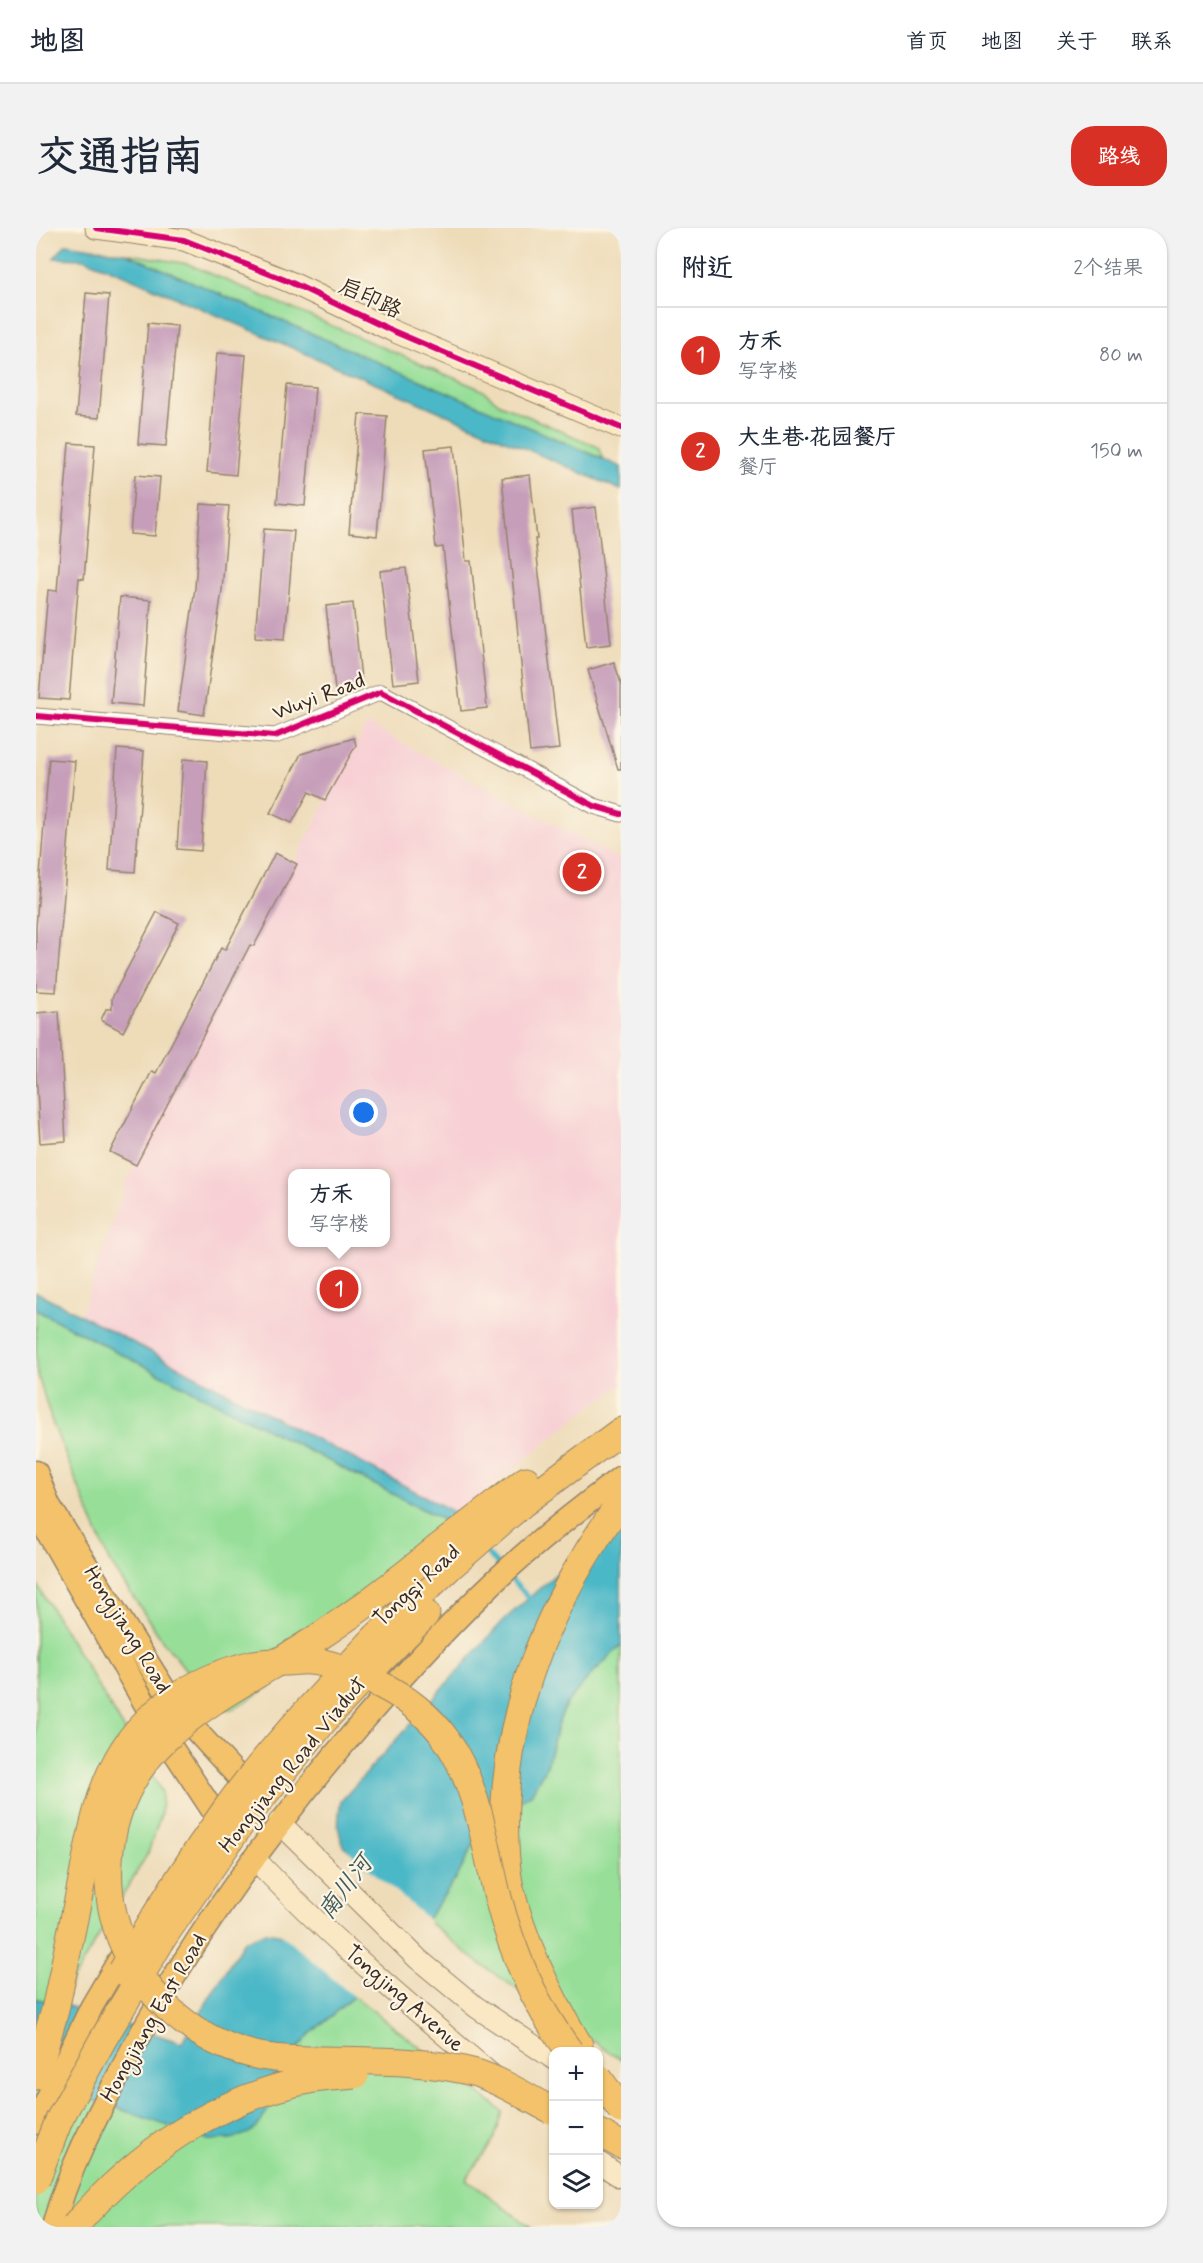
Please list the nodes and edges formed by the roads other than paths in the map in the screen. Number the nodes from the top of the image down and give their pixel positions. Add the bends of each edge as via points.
1 (96, 228) edge
2 (621, 428) edge
3 (36, 716) edge
4 (621, 814) edge
5 (621, 1422) edge
6 (621, 1431) edge
7 (621, 1454) edge
8 (36, 1472) edge
9 (621, 1478) edge
10 (609, 1499) edge
11 (36, 1511) edge
12 (238, 1776) junction
13 (213, 1811) junction
14 (279, 1822) junction
15 (254, 1858) junction
16 (567, 2047) edge
17 (579, 2047) edge
18 (549, 2056) edge
19 (44, 2082) edge
20 (603, 2084) edge
21 (603, 2090) edge
22 (603, 2092) edge
23 (621, 2102) edge
24 (621, 2110) edge
25 (549, 2113) edge
26 (549, 2114) edge
27 (549, 2114) edge
28 (36, 2123) edge
29 (603, 2135) edge
30 (36, 2141) edge
31 (621, 2145) edge
32 (603, 2165) edge
33 (621, 2177) edge
34 (36, 2180) edge
35 (53, 2227) edge
36 (74, 2227) edge

1 - 2 main road, 启印路 via 184,240 290,282 393,331
3 - 4 street, Wuyi Road via 275,736 381,692 594,806
5 - 12 main road, Tongqi Road via 441,1560 371,1627
5 - 26 highway, bridge via 558,1457 506,1493 350,1616 189,1718 159,1744 135,1776 119,1805 111,1838 111,1905 134,1968 173,2013 209,2038 273,2058 383,2061 455,2068 490,2078
6 - 30 highway, Hongjiang Road Viaduct, bridge via 522,1504 377,1636 310,1707 230,1804 147,1927 85,2037
7 - 34 highway, Hongjiang Road Viaduct, bridge via 561,1496 422,1618 328,1716 243,1821 164,1936 102,2041 59,2120
8 - 12 main road, Hongjiang Road via 49,1505 166,1693
9 - 10 main road
10 - 14 main road via 561,1522 496,1580 435,1641
10 - 17 highway via 596,1537 544,1635 520,1701 506,1779 504,1833 510,1886 522,1931 539,1975
11 - 13 main road, Hongjiang Road via 160,1730
12 - 13 main road
12 - 14 main road, Tongjing Avenue
13 - 15 main road, Tongjing Avenue
13 - 19 main road
14 - 15 main road, Hongjiang East Road
14 - 18 main road, Tongjing Avenue via 418,1959 476,2007
15 - 25 main road, Tongjing Avenue via 296,1902 390,1987
15 - 35 main road, Hongjiang East Road via 144,2028 102,2106 61,2198
16 - 19 highway, bridge via 543,2010 515,1949 497,1894 477,1804 445,1737 423,1713 395,1693 338,1667 309,1661 255,1664 214,1676 178,1695 155,1713 123,1750 108,1779 96,1813
19 - 28 main road
20 - 24 highway, bridge
21 - 23 main road
22 - 24 highway, bridge
27 - 36 highway, bridge via 510,2096 445,2079 400,2074 361,2074 273,2089 193,2124 144,2158
29 - 31 highway
32 - 33 main road

